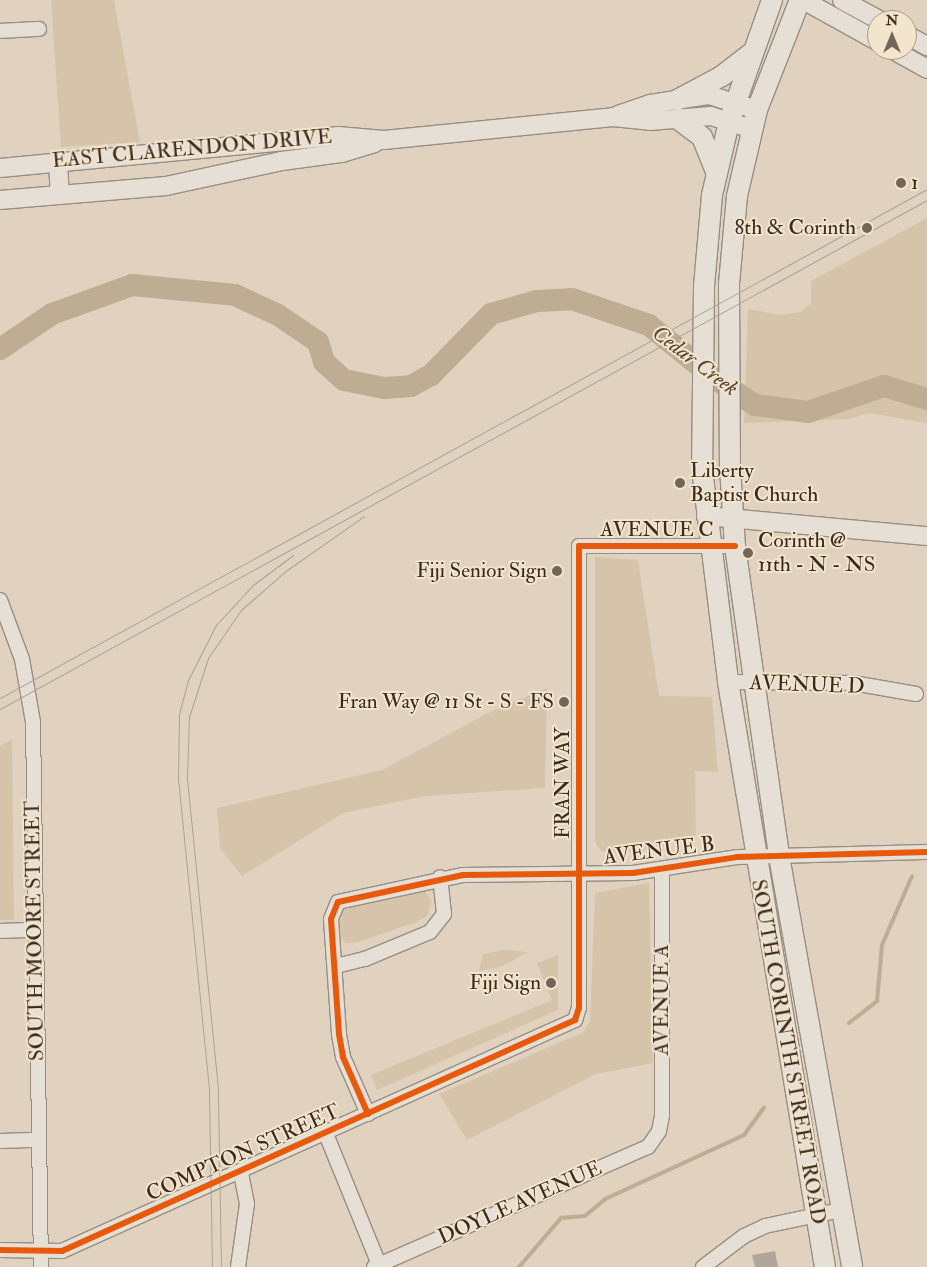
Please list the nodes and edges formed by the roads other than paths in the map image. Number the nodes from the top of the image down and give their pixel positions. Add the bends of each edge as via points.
1 (772, 0) edge
2 (801, 0) edge
3 (842, 0) edge
4 (867, 14) edge
5 (40, 29) dead end
6 (0, 31) edge
7 (867, 36) edge
8 (750, 54) junction
9 (911, 60) edge
10 (927, 69) edge
11 (736, 102) junction
12 (677, 110) junction
13 (755, 119) junction
14 (729, 122) junction
15 (384, 140) junction
16 (58, 161) junction
17 (0, 168) edge
18 (716, 171) junction
19 (60, 195) junction
20 (0, 200) edge
21 (706, 516) junction
22 (733, 518) junction
23 (927, 536) edge
24 (580, 546) joint
25 (709, 546) junction
26 (735, 546) junction
27 (0, 600) edge
28 (728, 682) junction
29 (754, 683) junction
30 (916, 694) dead end
31 (927, 852) edge
32 (754, 856) junction
33 (779, 856) junction
34 (662, 869) junction
35 (579, 874) junction
36 (440, 877) junction
37 (35, 930) junction
38 (0, 931) edge
39 (336, 966) junction
40 (575, 1020) joint
41 (823, 1108) junction
42 (798, 1113) junction
43 (368, 1114) junction
44 (659, 1131) joint
45 (326, 1134) junction
46 (38, 1140) junction
47 (0, 1142) edge
48 (241, 1173) junction
49 (841, 1210) junction
50 (815, 1214) junction
51 (0, 1250) edge
52 (39, 1250) junction
53 (378, 1266) edge
54 (41, 1267) edge
55 (238, 1267) edge
56 (703, 1267) edge
57 (825, 1267) edge
58 (852, 1267) edge

1 - 8 main road, SOUTH CORINTH STREET ROAD
2 - 7 street
2 - 13 main road, SOUTH CORINTH STREET ROAD
3 - 4 street
5 - 6 street
8 - 11 main road, SOUTH CORINTH STREET ROAD
8 - 12 main road
9 - 10 street
11 - 12 street, EAST CLARENDON DRIVE via 709,95
11 - 13 street, EAST CLARENDON DRIVE
11 - 14 main road, SOUTH CORINTH STREET ROAD
12 - 14 street, EAST CLARENDON DRIVE
12 - 15 street, EAST CLARENDON DRIVE
12 - 18 main road via 702,137
13 - 14 street, EAST CLARENDON DRIVE
13 - 22 main road, SOUTH CORINTH STREET ROAD via 742,168 732,236 729,427
14 - 18 main road, SOUTH CORINTH STREET ROAD
15 - 16 street, EAST CLARENDON DRIVE via 338,136
15 - 19 street, EAST CLARENDON DRIVE via 342,153 282,161 166,186
16 - 17 street, EAST CLARENDON DRIVE
16 - 19 street
18 - 21 main road, SOUTH CORINTH STREET ROAD via 704,287 702,412
19 - 20 street, EAST CLARENDON DRIVE
21 - 22 street
21 - 25 main road, SOUTH CORINTH STREET ROAD
22 - 23 street
22 - 26 main road, SOUTH CORINTH STREET ROAD
24 - 25 street, AVENUE C
24 - 35 street, FRAN WAY
25 - 26 street, AVENUE C
25 - 28 main road, SOUTH CORINTH STREET ROAD
26 - 29 main road, SOUTH CORINTH STREET ROAD
27 - 37 street, SOUTH MOORE STREET via 30,692
28 - 29 street, AVENUE D
28 - 32 main road, SOUTH CORINTH STREET ROAD
29 - 30 street, AVENUE D via 853,683
29 - 33 main road, SOUTH CORINTH STREET ROAD
31 - 33 street, AVENUE B
32 - 33 street, AVENUE B
32 - 34 street, AVENUE B
32 - 42 main road, SOUTH CORINTH STREET ROAD
33 - 41 main road, SOUTH CORINTH STREET ROAD
34 - 35 street, AVENUE B
34 - 44 street, AVENUE A
35 - 36 street, AVENUE B
35 - 40 street, FRAN WAY via 579,1008
36 - 39 street via 444,914 430,932 365,959
36 - 39 street, AVENUE B via 338,902 331,919
37 - 38 street
37 - 46 street, SOUTH MOORE STREET
39 - 43 street via 343,1056
40 - 43 street, COMPTON STREET
41 - 42 main road
41 - 49 main road, SOUTH CORINTH STREET ROAD
42 - 50 main road, SOUTH CORINTH STREET ROAD
43 - 45 street, COMPTON STREET
44 - 53 street, DOYLE AVENUE via 648,1147
45 - 48 street, COMPTON STREET
45 - 53 street
46 - 47 street
46 - 52 street, SOUTH MOORE STREET
48 - 52 street, COMPTON STREET via 62,1252
48 - 55 street via 247,1204
49 - 50 street
49 - 58 main road, SOUTH CORINTH STREET ROAD
50 - 56 street via 765,1226 744,1236
50 - 57 main road, SOUTH CORINTH STREET ROAD
51 - 52 street, COMPTON STREET
52 - 54 street, SOUTH MOORE STREET

